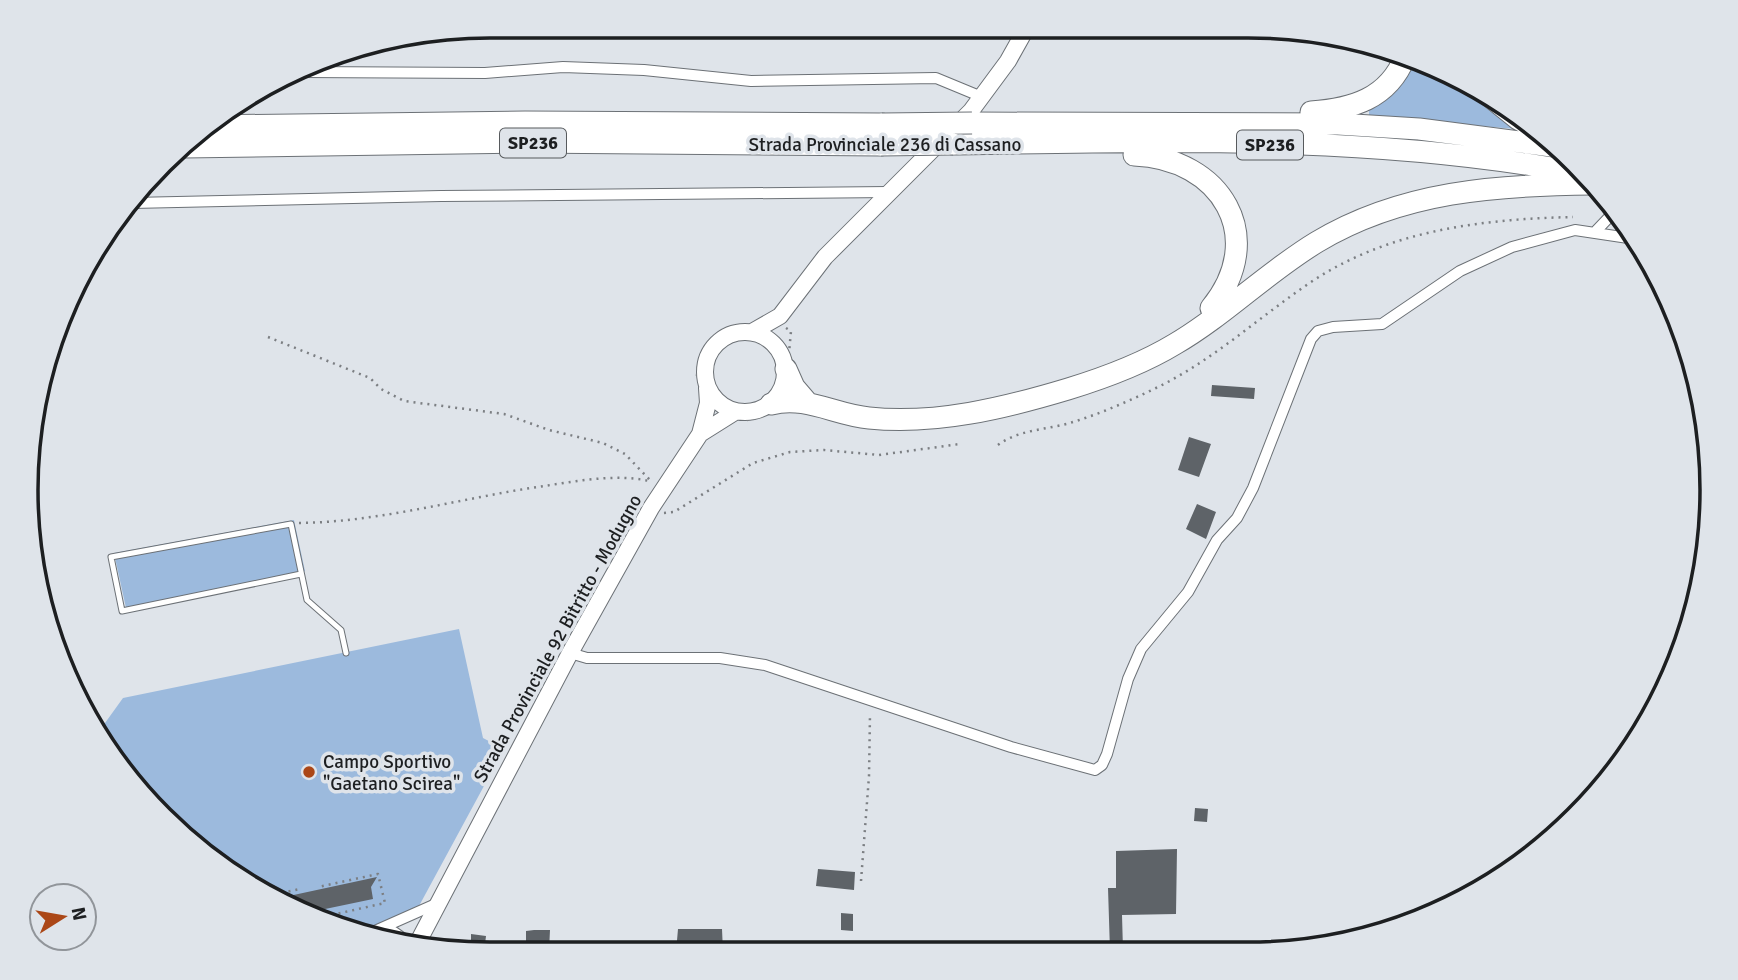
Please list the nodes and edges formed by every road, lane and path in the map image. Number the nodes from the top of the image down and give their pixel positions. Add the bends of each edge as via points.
1 (1020, 38) edge
2 (1400, 65) edge
3 (319, 72) edge
4 (982, 97) junction
5 (1111, 124) junction
6 (222, 127) edge
7 (881, 134) junction
8 (953, 144) junction
9 (1538, 144) edge
10 (197, 147) edge
11 (1568, 172) edge
12 (1580, 184) edge
13 (889, 192) junction
14 (142, 203) edge
15 (1608, 218) edge
16 (1595, 232) junction
17 (1621, 237) edge
18 (780, 316) junction
19 (752, 332) junction
20 (268, 338) dead end
21 (1175, 344) junction
22 (783, 360) junction
23 (707, 385) junction
24 (806, 401) junction
25 (771, 408) junction
26 (735, 416) junction
27 (700, 435) junction
28 (960, 444) dead end
29 (998, 445) dead end
30 (651, 509) junction
31 (291, 524) junction
32 (301, 574) junction
33 (346, 653) dead end
34 (570, 653) junction
35 (870, 700) junction
36 (861, 881) dead end
37 (318, 887) dead end
38 (300, 889) dead end
39 (285, 892) edge
40 (438, 903) junction
41 (337, 915) edge
42 (384, 929) edge
43 (421, 936) edge

1 - 4 main road
2 - 5 highway via 1387,87 1361,104 1343,109 1195,114
3 - 4 street via 485,73 563,67 751,81 936,78
4 - 13 main road
5 - 7 highway, Strada Provinciale 236 di Cassano / SP236, bridge via 972,124
5 - 9 highway, Strada Provinciale 236 di Cassano / SP236 via 1338,124
6 - 7 highway, Strada Provinciale 236 di Cassano / SP236 via 524,122
7 - 8 highway, Strada Provinciale 236 di Cassano / SP236, bridge
7 - 10 highway, Strada Provinciale 236 di Cassano / SP236
8 - 11 highway, Strada Provinciale 236 di Cassano / SP236 via 1338,146 1445,154
8 - 21 highway via 1039,155 1151,156 1185,165 1206,178 1225,204 1235,232 1237,259 1228,288
12 - 21 highway via 1479,188 1439,195 1363,220 1286,262
13 - 14 street
13 - 18 main road via 825,257
15 - 16 street
16 - 17 street
16 - 29 path via 1576,217 1509,219 1448,228 1370,251 1314,280 1187,372 1118,405 1072,422 1010,436
16 - 35 street via 1553,234 1489,255 1382,324 1318,331 1237,518 1217,540 1188,592 1141,649 1107,754 1095,770
18 - 19 main road
18 - 22 main road
19 - 22 main road via 763,336
19 - 23 main road via 725,337 715,346 708,358
20 - 31 path via 370,378 404,401 504,414 603,443 625,454 653,482 567,483 338,523
21 - 24 highway via 1099,379 1021,402 951,415 871,419
22 - 24 highway via 794,387
22 - 25 main road via 780,394
23 - 26 main road via 713,397
23 - 27 main road
24 - 25 highway
25 - 26 main road
25 - 26 path via 761,418
26 - 27 main road
27 - 30 main road, Strada Provinciale 92 Bitritto - Modugno
28 - 30 path via 879,455 790,452 753,463 674,512
30 - 34 main road, Strada Provinciale 92 Bitritto - Modugno
31 - 32 lane
31 - 32 lane via 111,558 122,611
32 - 33 lane via 307,600 341,630
34 - 35 street via 587,659 742,660
34 - 40 main road, Strada Provinciale 92 Bitritto - Modugno
35 - 36 path
37 - 41 path via 378,874 385,902
38 - 39 path
40 - 42 street
40 - 43 main road, Strada Provinciale 92 Bitritto - Modugno

